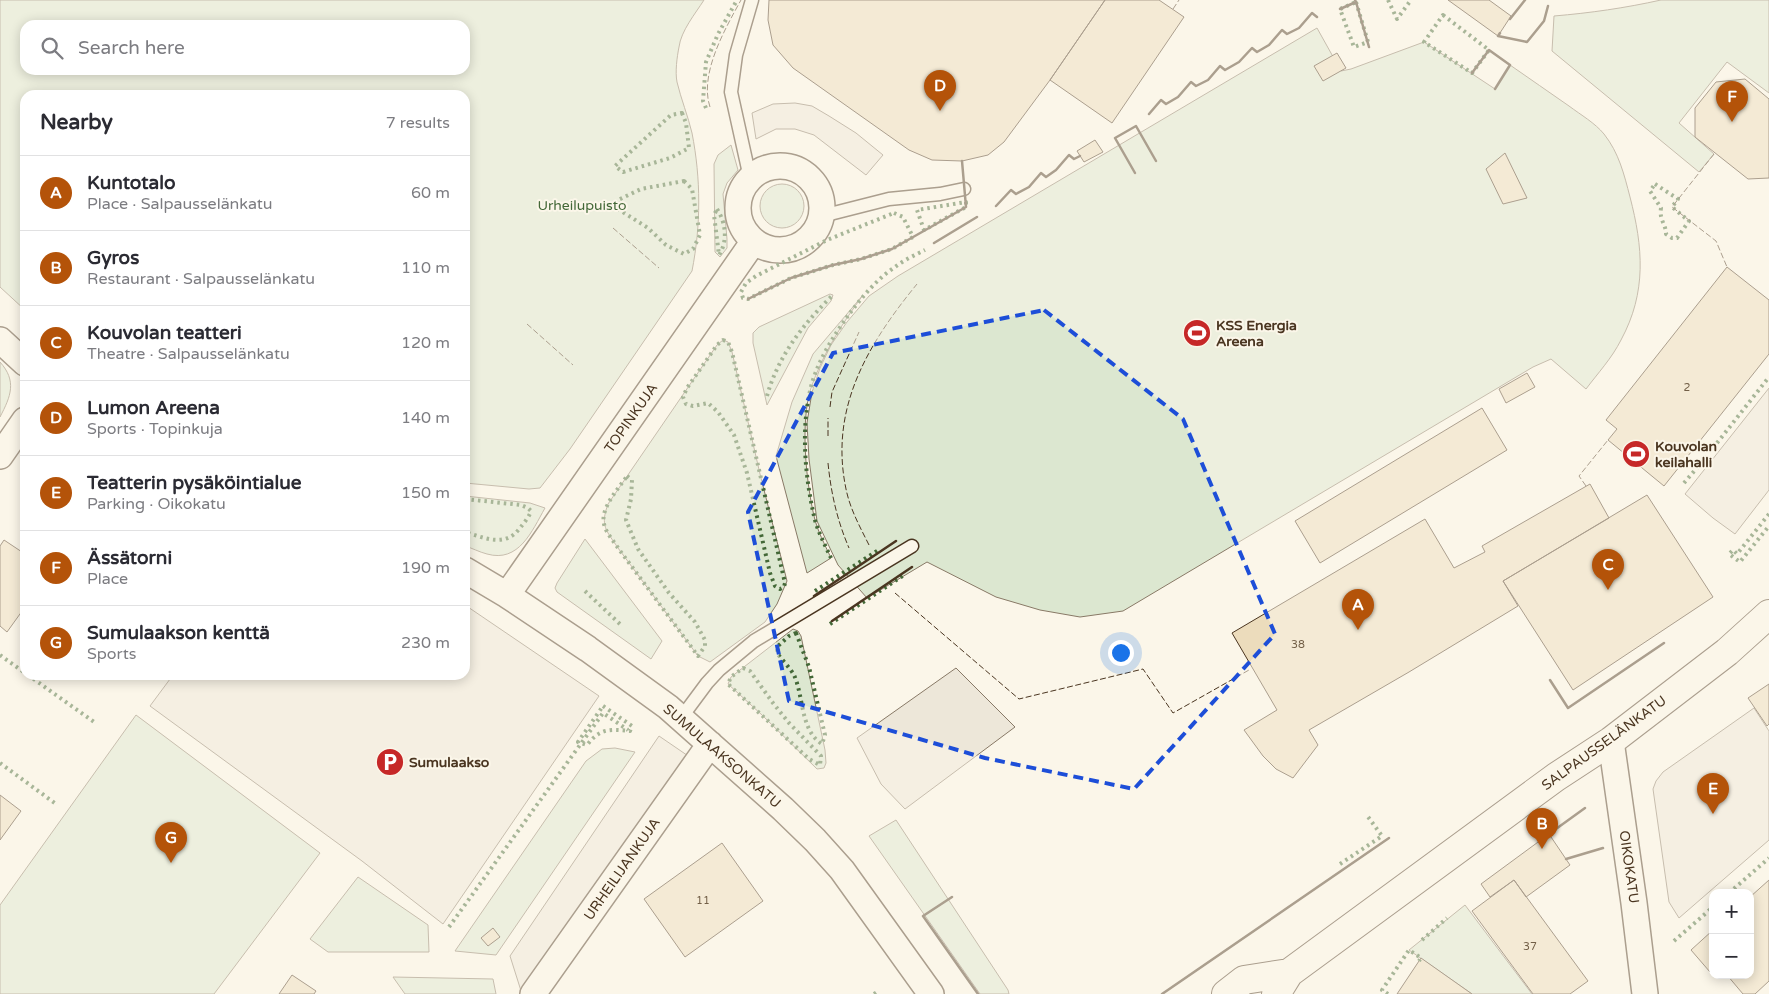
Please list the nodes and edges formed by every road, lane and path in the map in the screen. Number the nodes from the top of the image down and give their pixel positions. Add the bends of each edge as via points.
1 (752, 0) edge
2 (750, 178) junction
3 (964, 189) dead end
4 (822, 216) junction
5 (754, 241) junction
6 (0, 340) edge
7 (20, 358) edge
8 (20, 427) edge
9 (0, 456) edge
10 (912, 546) dead end
11 (470, 573) edge
12 (507, 595) junction
13 (1769, 614) edge
14 (681, 718) junction
15 (1611, 741) junction
16 (710, 744) junction
17 (1282, 984) edge
18 (533, 994) edge
19 (931, 994) edge
20 (1226, 994) edge
21 (1645, 994) edge

1 - 2 lane via 736,54 732,92
2 - 4 street via 766,168 781,165 800,171 816,184 822,198
2 - 5 street via 742,190 738,211 742,225
3 - 4 lane via 889,199
4 - 5 street via 816,230 802,244 788,250 767,248
5 - 12 street, TOPINKUJA
6 - 7 street
8 - 9 street
10 - 14 lane via 754,641 719,670
11 - 12 street, SUMULAAKSONKATU
12 - 14 street, SUMULAAKSONKATU via 588,649
13 - 15 main road, SALPAUSSELÄNKATU via 1726,652
14 - 16 street, SUMULAAKSONKATU
15 - 17 main road, SALPAUSSELÄNKATU via 1556,777
15 - 21 street, OIKOKATU
16 - 18 street, URHEILIJANKUJA
16 - 19 street, SUMULAAKSONKATU via 783,809 837,864
17 - 20 main road, SALPAUSSELÄNKATU via 1244,980

